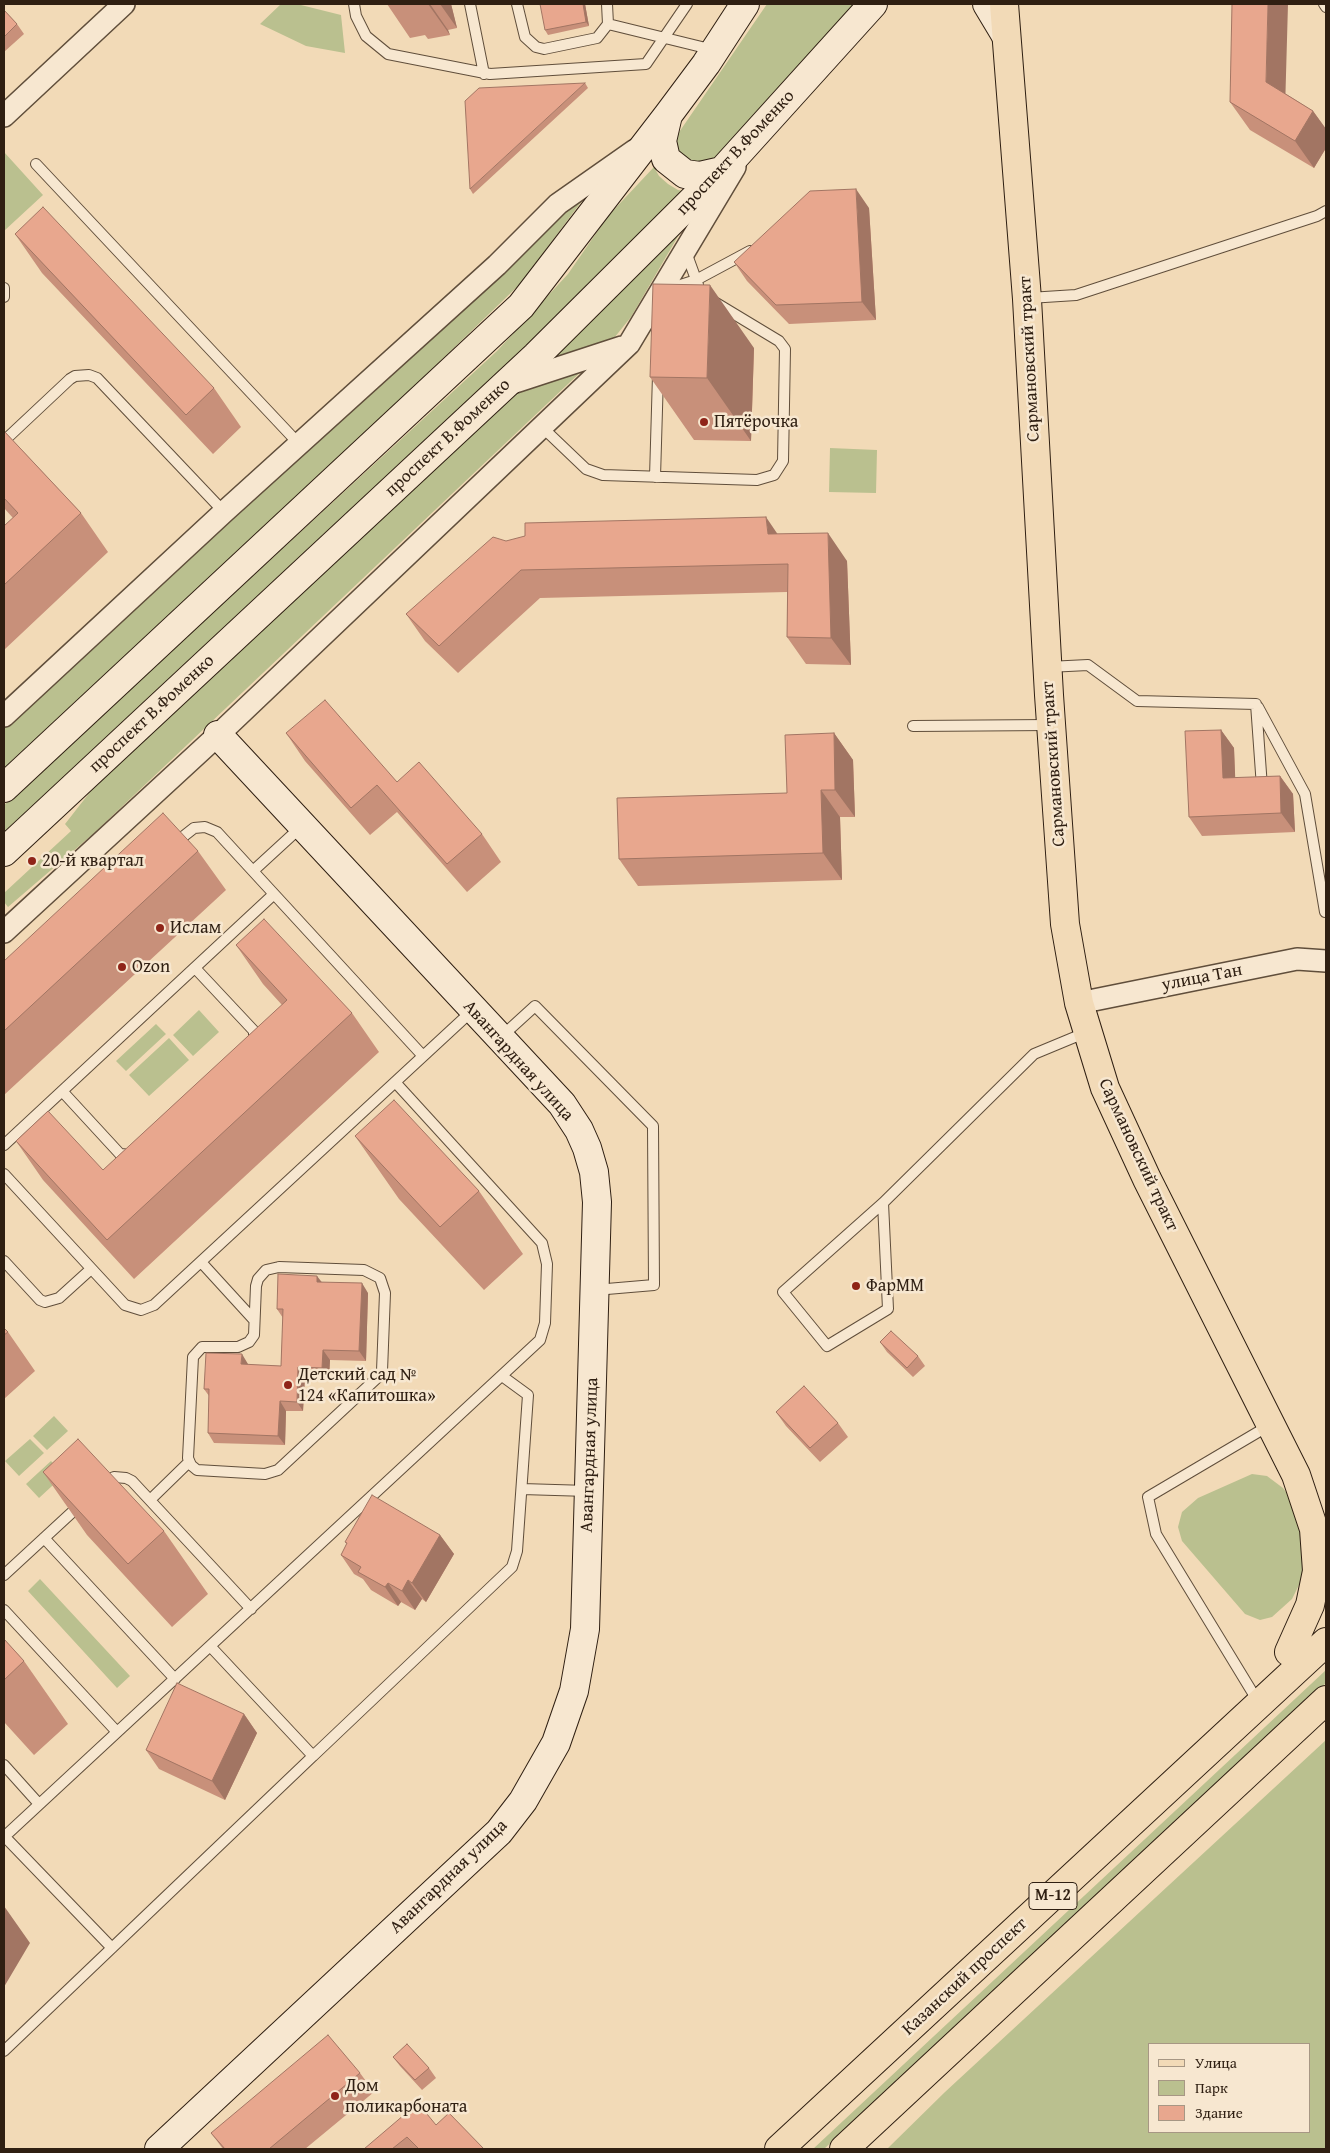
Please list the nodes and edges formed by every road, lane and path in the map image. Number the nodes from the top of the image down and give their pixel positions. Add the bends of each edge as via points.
1 (124, 4) edge
2 (354, 4) edge
3 (470, 4) edge
4 (517, 4) edge
5 (607, 4) edge
6 (687, 4) edge
7 (746, 4) edge
8 (873, 4) edge
9 (987, 4) edge
10 (1004, 4) edge
11 (1324, 4) edge
12 (1326, 7) edge
13 (608, 24) junction
14 (1005, 34) junction
15 (665, 38) junction
16 (715, 50) junction
17 (484, 74) junction
18 (668, 115) junction
19 (4, 116) edge
20 (755, 133) junction
21 (647, 141) junction
22 (36, 164) dead end
23 (722, 171) junction
24 (1326, 210) edge
25 (753, 249) edge
26 (686, 251) junction
27 (696, 280) junction
28 (4, 288) edge
29 (662, 291) junction
30 (4, 297) edge
31 (1027, 299) junction
32 (629, 344) junction
33 (662, 364) edge
34 (504, 386) junction
35 (542, 427) junction
36 (4, 441) edge
37 (299, 444) junction
38 (655, 477) junction
39 (224, 512) junction
40 (1047, 666) junction
41 (1256, 704) junction
42 (4, 716) edge
43 (1051, 725) junction
44 (913, 726) dead end
45 (218, 735) junction
46 (1262, 786) edge
47 (4, 788) edge
48 (302, 826) junction
49 (4, 852) edge
50 (164, 853) edge
51 (253, 871) junction
52 (274, 894) junction
53 (1325, 912) dead end
54 (4, 932) edge
55 (1326, 961) edge
56 (195, 968) junction
57 (1079, 1003) junction
58 (473, 1010) junction
59 (1088, 1032) junction
60 (500, 1038) junction
61 (249, 1050) edge
62 (423, 1056) junction
63 (395, 1082) junction
64 (62, 1091) junction
65 (4, 1145) edge
66 (142, 1150) edge
67 (4, 1174) edge
68 (884, 1203) junction
69 (4, 1261) edge
70 (200, 1262) junction
71 (91, 1268) junction
72 (594, 1290) junction
73 (254, 1320) junction
74 (502, 1376) junction
75 (1271, 1425) junction
76 (189, 1462) junction
77 (1296, 1475) junction
78 (522, 1490) junction
79 (589, 1491) junction
80 (150, 1500) junction
81 (1326, 1501) edge
82 (44, 1538) junction
83 (4, 1575) edge
84 (1326, 1606) edge
85 (251, 1609) junction
86 (4, 1610) edge
87 (1326, 1642) edge
88 (210, 1646) junction
89 (1289, 1652) junction
90 (174, 1679) junction
91 (1254, 1695) junction
92 (1326, 1700) edge
93 (117, 1732) junction
94 (313, 1756) junction
95 (1204, 1756) junction
96 (4, 1765) edge
97 (40, 1804) junction
98 (4, 1836) edge
99 (112, 1948) junction
100 (4, 2051) edge
101 (159, 2149) edge
102 (779, 2149) edge
103 (844, 2149) edge

1 - 19 street
2 - 17 lane via 366,36 388,54
3 - 17 lane
4 - 13 lane via 525,37 536,47 544,49 597,38
5 - 13 lane
6 - 15 lane
7 - 16 main road
8 - 20 main road, проспект В.Фоменко
9 - 14 main road
10 - 14 main road, Сармановский тракт
11 - 12 lane
13 - 15 lane
14 - 31 main road, Сармановский тракт
15 - 16 lane
15 - 17 lane via 646,64
16 - 18 main road
18 - 21 main road
18 - 23 main road via 662,141 666,159 685,174 700,176
20 - 23 main road, проспект В.Фоменко
20 - 26 street
21 - 37 street via 558,204 497,266
21 - 47 main road via 521,306
22 - 37 lane
23 - 34 main road, проспект В.Фоменко
24 - 31 lane via 1308,219 1076,295
25 - 27 lane
26 - 27 lane
26 - 29 street
27 - 29 lane
27 - 38 lane via 704,296 784,346 783,461 774,475 757,480
28 - 30 lane
29 - 32 street
31 - 40 main road, Сармановский тракт
32 - 34 street
32 - 35 street
33 - 38 lane via 658,377
34 - 49 main road, проспект В.Фоменко
35 - 38 lane via 582,466 593,472 603,476
35 - 45 street
36 - 39 lane via 70,379 89,374 97,378
37 - 39 street
39 - 42 street
40 - 41 lane via 1088,665 1137,701
40 - 43 main road, Сармановский тракт
41 - 46 lane
41 - 53 lane via 1305,794
43 - 44 lane
43 - 57 main road, Сармановский тракт via 1065,924
45 - 48 main road, Авангардная улица
45 - 54 street
48 - 51 lane
48 - 58 main road, Авангардная улица
50 - 51 lane via 186,833 205,827 217,832
51 - 52 lane
52 - 56 lane
52 - 62 lane
55 - 57 street, улица Тан via 1297,959
56 - 61 lane via 254,1031 255,1038
56 - 64 lane
57 - 59 main road, Сармановский тракт
58 - 60 main road, Авангардная улица
58 - 62 lane
59 - 68 lane via 1034,1054
59 - 75 main road, Сармановский тракт via 1105,1088 1143,1171
60 - 72 main road, Авангардная улица via 562,1104 587,1148 594,1172 597,1202
60 - 72 lane via 535,1006 653,1126 654,1286
62 - 63 lane
63 - 70 lane
63 - 74 lane via 539,1238 545,1249 544,1330 537,1344
64 - 65 lane
64 - 66 lane via 120,1154 135,1155
67 - 71 lane
68 - 68 lane via 782,1292 828,1346 888,1309
69 - 71 lane via 45,1302 59,1298
70 - 71 lane via 154,1305 141,1310 125,1305
70 - 73 lane
72 - 79 main road, Авангардная улица
73 - 76 lane via 254,1335 246,1344 208,1345 195,1353 192,1362
73 - 76 lane via 256,1286 262,1274 272,1268 370,1271 380,1278 385,1293 380,1375 278,1470 265,1474 200,1471
74 - 78 lane via 528,1395
74 - 85 lane
75 - 77 main road, Сармановский тракт
75 - 91 lane via 1148,1497 1156,1534
76 - 80 lane
77 - 81 main road, Сармановский тракт via 1312,1494
77 - 89 main road, Сармановский тракт via 1314,1529 1317,1571 1310,1605
78 - 79 lane
78 - 94 lane via 518,1551 512,1566
79 - 101 main road, Авангардная улица via 585,1628 580,1668 556,1743 523,1801 478,1853
80 - 82 lane via 132,1481 120,1477 108,1479
80 - 85 lane
82 - 83 lane
82 - 90 lane
84 - 89 main road
85 - 88 lane
86 - 93 lane
87 - 95 main road, Казанский проспект / М-12
88 - 90 lane
88 - 94 lane
89 - 91 main road
90 - 93 lane
91 - 95 main road
92 - 103 main road, М-12
93 - 97 lane
94 - 99 lane
95 - 102 main road, Казанский проспект / М-12
96 - 97 lane
97 - 98 lane
98 - 99 lane
99 - 100 lane

